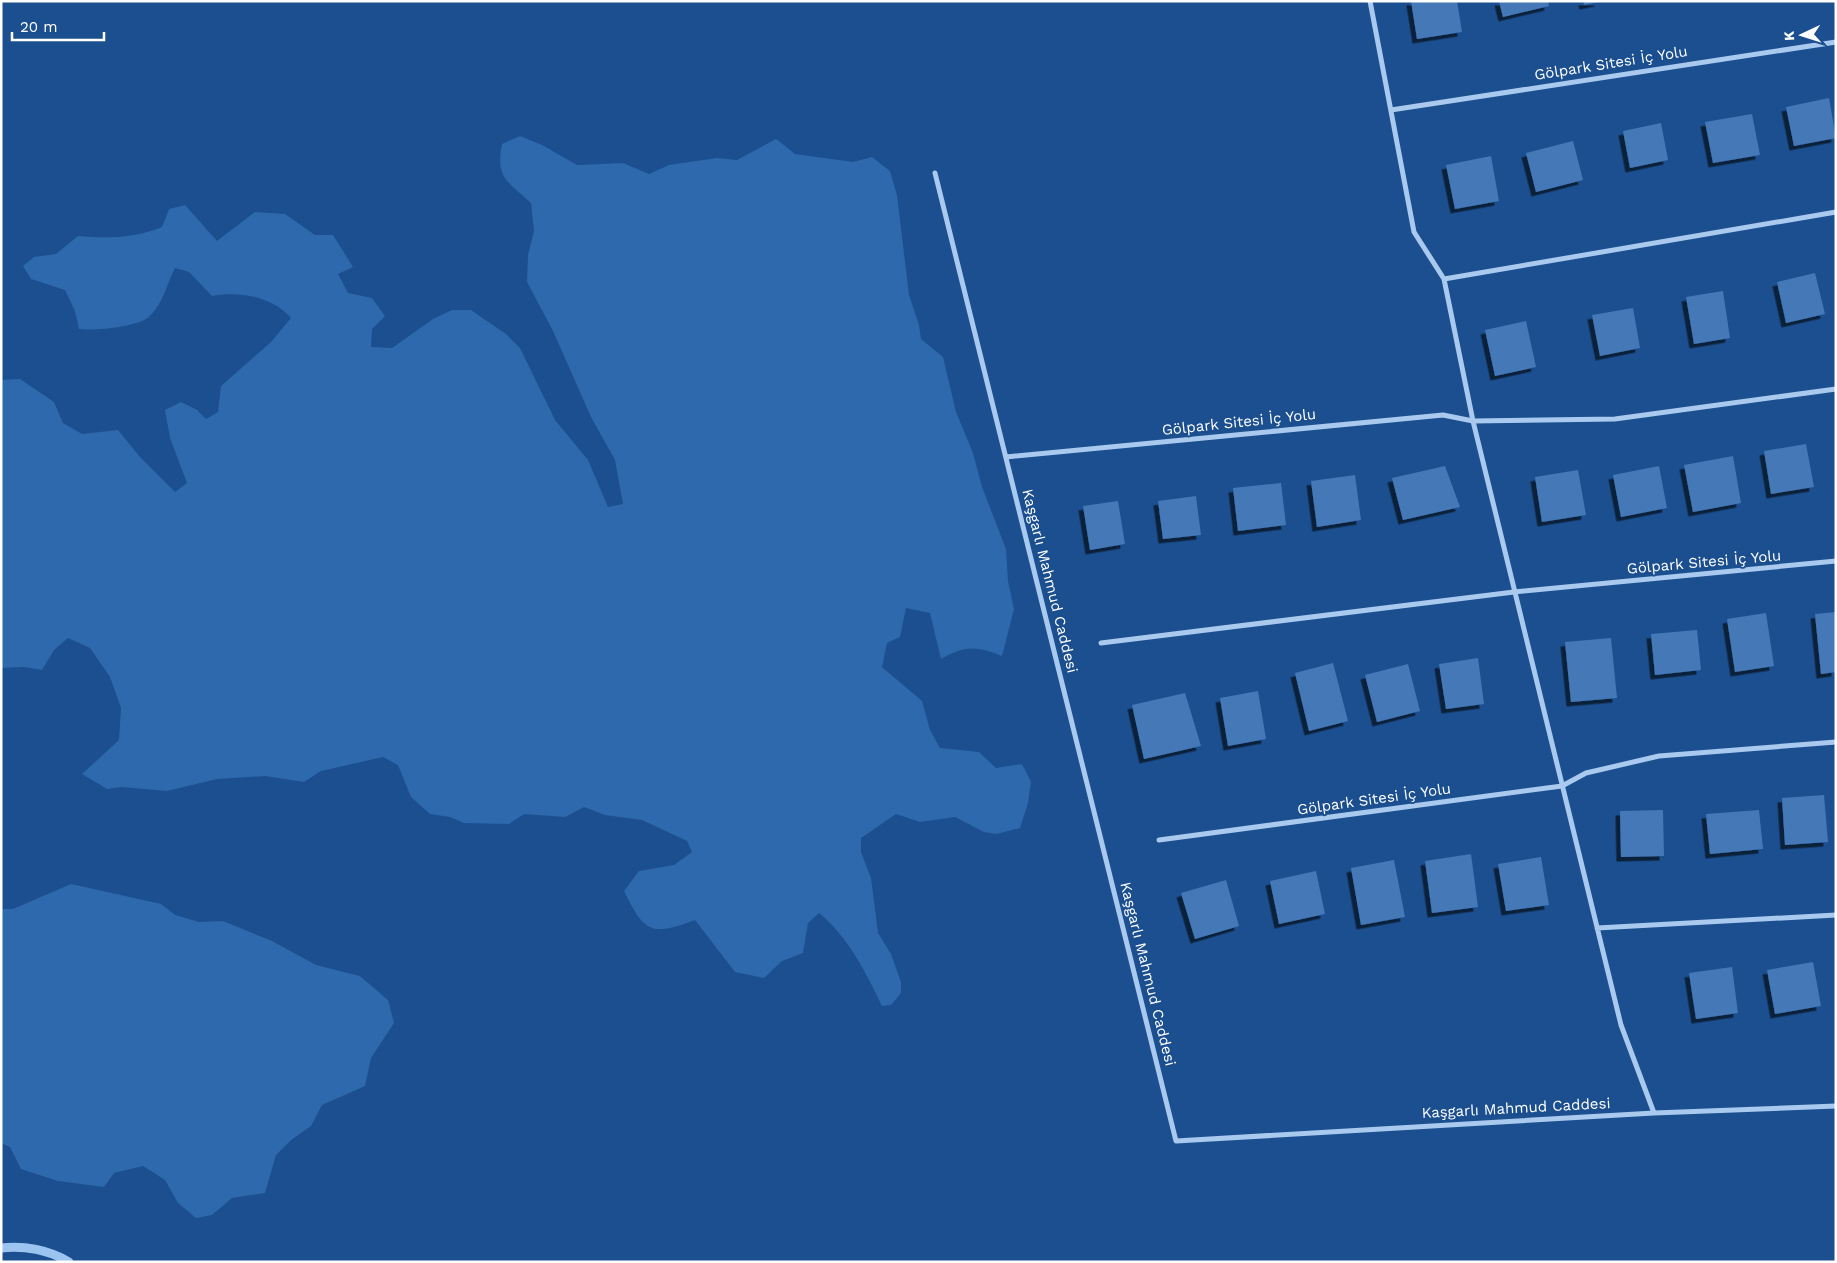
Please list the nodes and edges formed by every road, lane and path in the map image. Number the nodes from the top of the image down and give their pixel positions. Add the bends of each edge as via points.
1 (1370, 1) edge
2 (1836, 42) edge
3 (1391, 110) junction
4 (935, 173) dead end
5 (1836, 212) edge
6 (1444, 279) junction
7 (1836, 388) edge
8 (1473, 421) junction
9 (1006, 457) junction
10 (1836, 562) edge
11 (1514, 592) junction
12 (1101, 643) dead end
13 (1836, 742) edge
14 (1562, 786) junction
15 (1159, 840) dead end
16 (1836, 915) edge
17 (1597, 928) junction
18 (1836, 1106) edge
19 (1654, 1113) junction

1 - 3 street
2 - 3 street, Gölpark Sitesi İç Yolu
3 - 6 street via 1414,232
4 - 9 street, Kaşgarlı Mahmud Caddesi
5 - 6 street
6 - 8 street
7 - 8 street, Gölpark Sitesi İç Yolu via 1615,419
8 - 9 street, Gölpark Sitesi İç Yolu via 1443,415
8 - 11 street
9 - 19 street, Kaşgarlı Mahmud Caddesi via 1176,1141
10 - 11 street, Gölpark Sitesi İç Yolu
11 - 12 street, Gölpark Sitesi İç Yolu
11 - 14 street
13 - 14 street, Gölpark Sitesi İç Yolu via 1659,756 1586,773
14 - 15 street, Gölpark Sitesi İç Yolu
14 - 17 street
16 - 17 street
17 - 19 street via 1621,1025
18 - 19 street, Kaşgarlı Mahmud Caddesi

